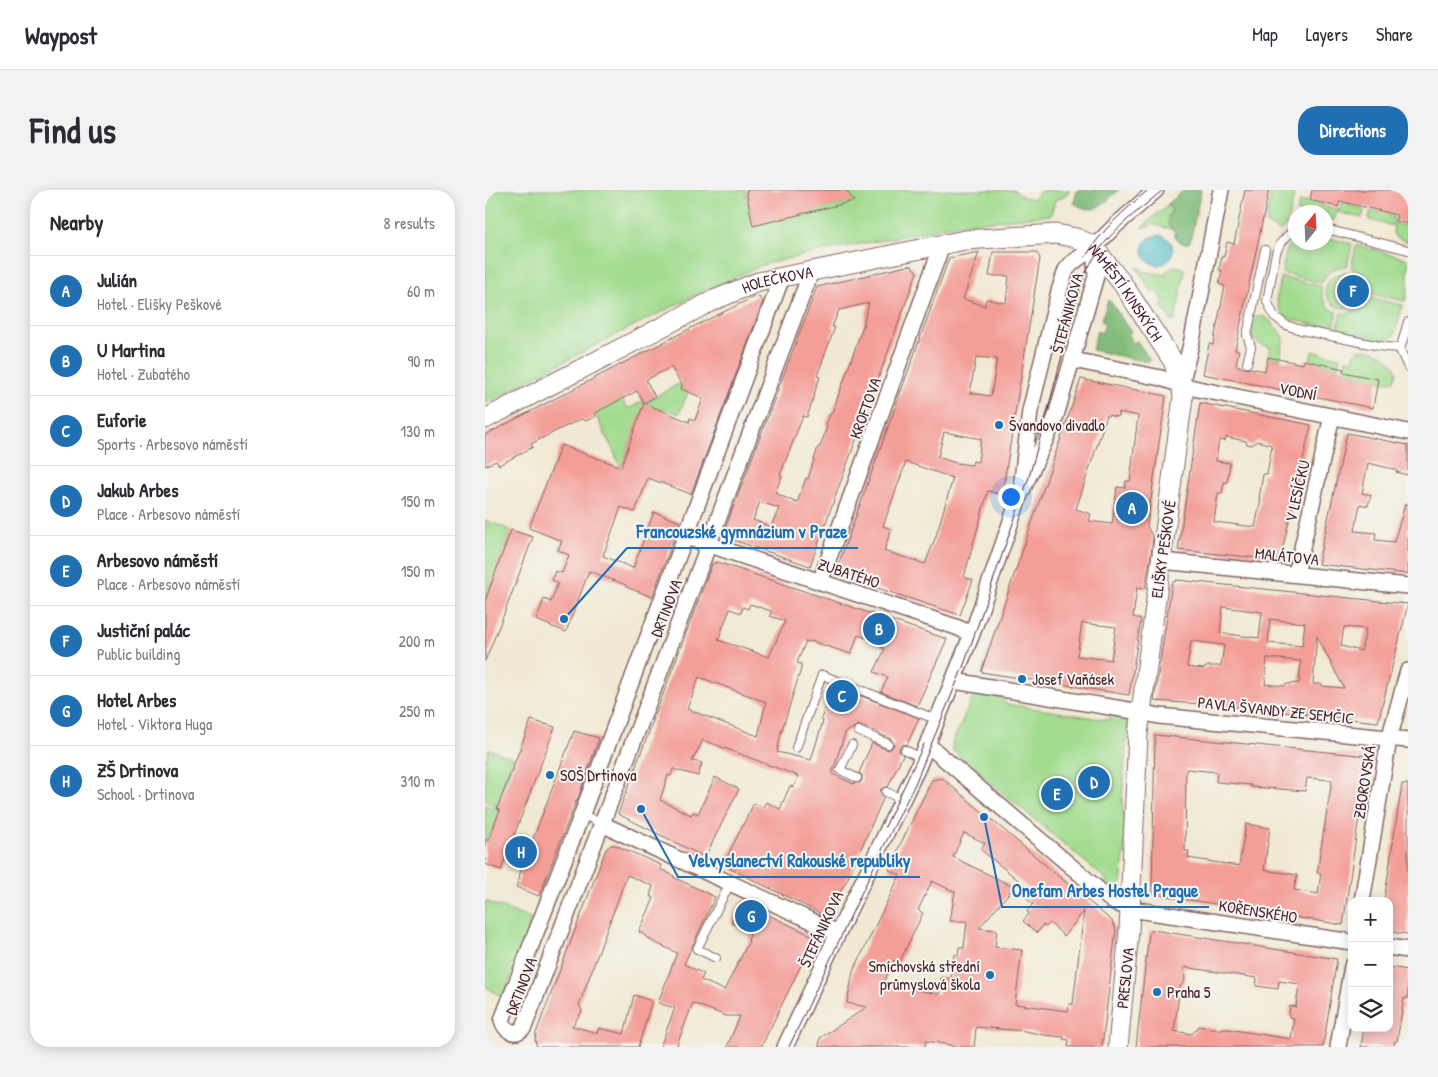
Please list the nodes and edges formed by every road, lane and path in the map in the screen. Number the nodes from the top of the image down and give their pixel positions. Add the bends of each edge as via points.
1 (1156, 190) edge
2 (1221, 190) edge
3 (1333, 231) edge
4 (1288, 234) edge
5 (942, 244) junction
6 (1094, 247) junction
7 (1265, 250) dead end
8 (1408, 250) edge
9 (1261, 271) junction
10 (811, 272) junction
11 (1272, 274) junction
12 (782, 277) junction
13 (1408, 322) edge
14 (1401, 348) junction
15 (1073, 360) junction
16 (1247, 363) dead end
17 (1408, 367) edge
18 (1181, 385) junction
19 (1332, 416) junction
20 (485, 419) edge
21 (1408, 432) edge
22 (1020, 495) junction
23 (686, 537) junction
24 (709, 545) junction
25 (1162, 561) junction
26 (1296, 574) junction
27 (820, 582) junction
28 (1408, 586) edge
29 (972, 634) junction
30 (1408, 670) edge
31 (954, 681) junction
32 (1140, 712) junction
33 (938, 720) junction
34 (858, 731) dead end
35 (1389, 739) junction
36 (1408, 740) edge
37 (888, 744) dead end
38 (852, 745) dead end
39 (796, 748) dead end
40 (905, 750) dead end
41 (925, 751) junction
42 (857, 778) dead end
43 (886, 792) dead end
44 (902, 799) junction
45 (582, 814) junction
46 (602, 824) junction
47 (729, 883) junction
48 (1364, 897) edge
49 (1130, 910) junction
50 (838, 934) junction
51 (1348, 941) edge
52 (1393, 948) edge
53 (1408, 950) edge
54 (716, 958) dead end
55 (1348, 987) edge
56 (785, 1047) edge
57 (1118, 1047) edge
58 (1338, 1047) edge

1 - 6 street, NÁMĚSTÍ KINSKÝCH
2 - 18 street, NÁMĚSTÍ KINSKÝCH via 1193,340
3 - 8 lane
4 - 11 lane via 1276,253
5 - 6 street, HOLEČKOVA via 1055,234 1076,238
5 - 10 street, HOLEČKOVA
5 - 27 street, KROFTOVA
6 - 15 street, ŠTEFÁNIKOVA via 1096,276
6 - 18 street, NÁMĚSTÍ KINSKÝCH via 1163,344
6 - 22 street, ŠTEFÁNIKOVA via 1069,266 1062,281 1030,411
7 - 9 lane
9 - 11 lane
9 - 16 lane via 1247,335 1251,347
10 - 12 street, HOLEČKOVA
10 - 24 street, DRTINOVA
11 - 14 lane via 1267,300 1274,316 1286,325
12 - 20 street, HOLEČKOVA via 759,282 714,300
12 - 23 street, DRTINOVA
13 - 14 lane
14 - 17 lane
15 - 18 street
15 - 22 street, ŠTEFÁNIKOVA via 1055,419
18 - 19 street, VODNÍ
18 - 25 street, ELIŠKY PEŠKOVÉ via 1183,401
19 - 21 street, VODNÍ
19 - 26 street, V LESÍČKU
22 - 29 street, ŠTEFÁNIKOVA
23 - 24 street, ZUBATÉHO
23 - 45 street, DRTINOVA
24 - 27 street, ZUBATÉHO
24 - 46 street, DRTINOVA
25 - 26 street, MALÁTOVA
25 - 32 street, ELIŠKY PEŠKOVÉ
26 - 28 street, MALÁTOVA
27 - 29 street, ZUBATÉHO
29 - 31 street, ŠTEFÁNIKOVA
30 - 35 street, ZBOROVSKÁ
31 - 32 street, PAVLA ŠVANDY ZE SEMČIC
31 - 33 street, ŠTEFÁNIKOVA
32 - 35 street, PAVLA ŠVANDY ZE SEMČIC
32 - 49 street, ELIŠKY PEŠKOVÉ
33 - 39 lane via 822,674
33 - 41 street, ŠTEFÁNIKOVA
34 - 37 lane
35 - 36 street, PAVLA ŠVANDY ZE SEMČIC
35 - 48 street, ZBOROVSKÁ
38 - 42 lane via 840,770
40 - 41 lane
41 - 44 street, ŠTEFÁNIKOVA
41 - 49 street via 1113,901
43 - 44 lane
44 - 50 street, ŠTEFÁNIKOVA
45 - 46 lane
45 - 46 street, DRTINOVA via 503,1020 511,1032 516,1033 524,1027
46 - 47 street
47 - 50 street
47 - 54 lane via 697,949
49 - 51 street, KOŘENSKÉHO
49 - 57 street, PRESLOVA
50 - 56 street, ŠTEFÁNIKOVA
52 - 53 street
55 - 58 street

